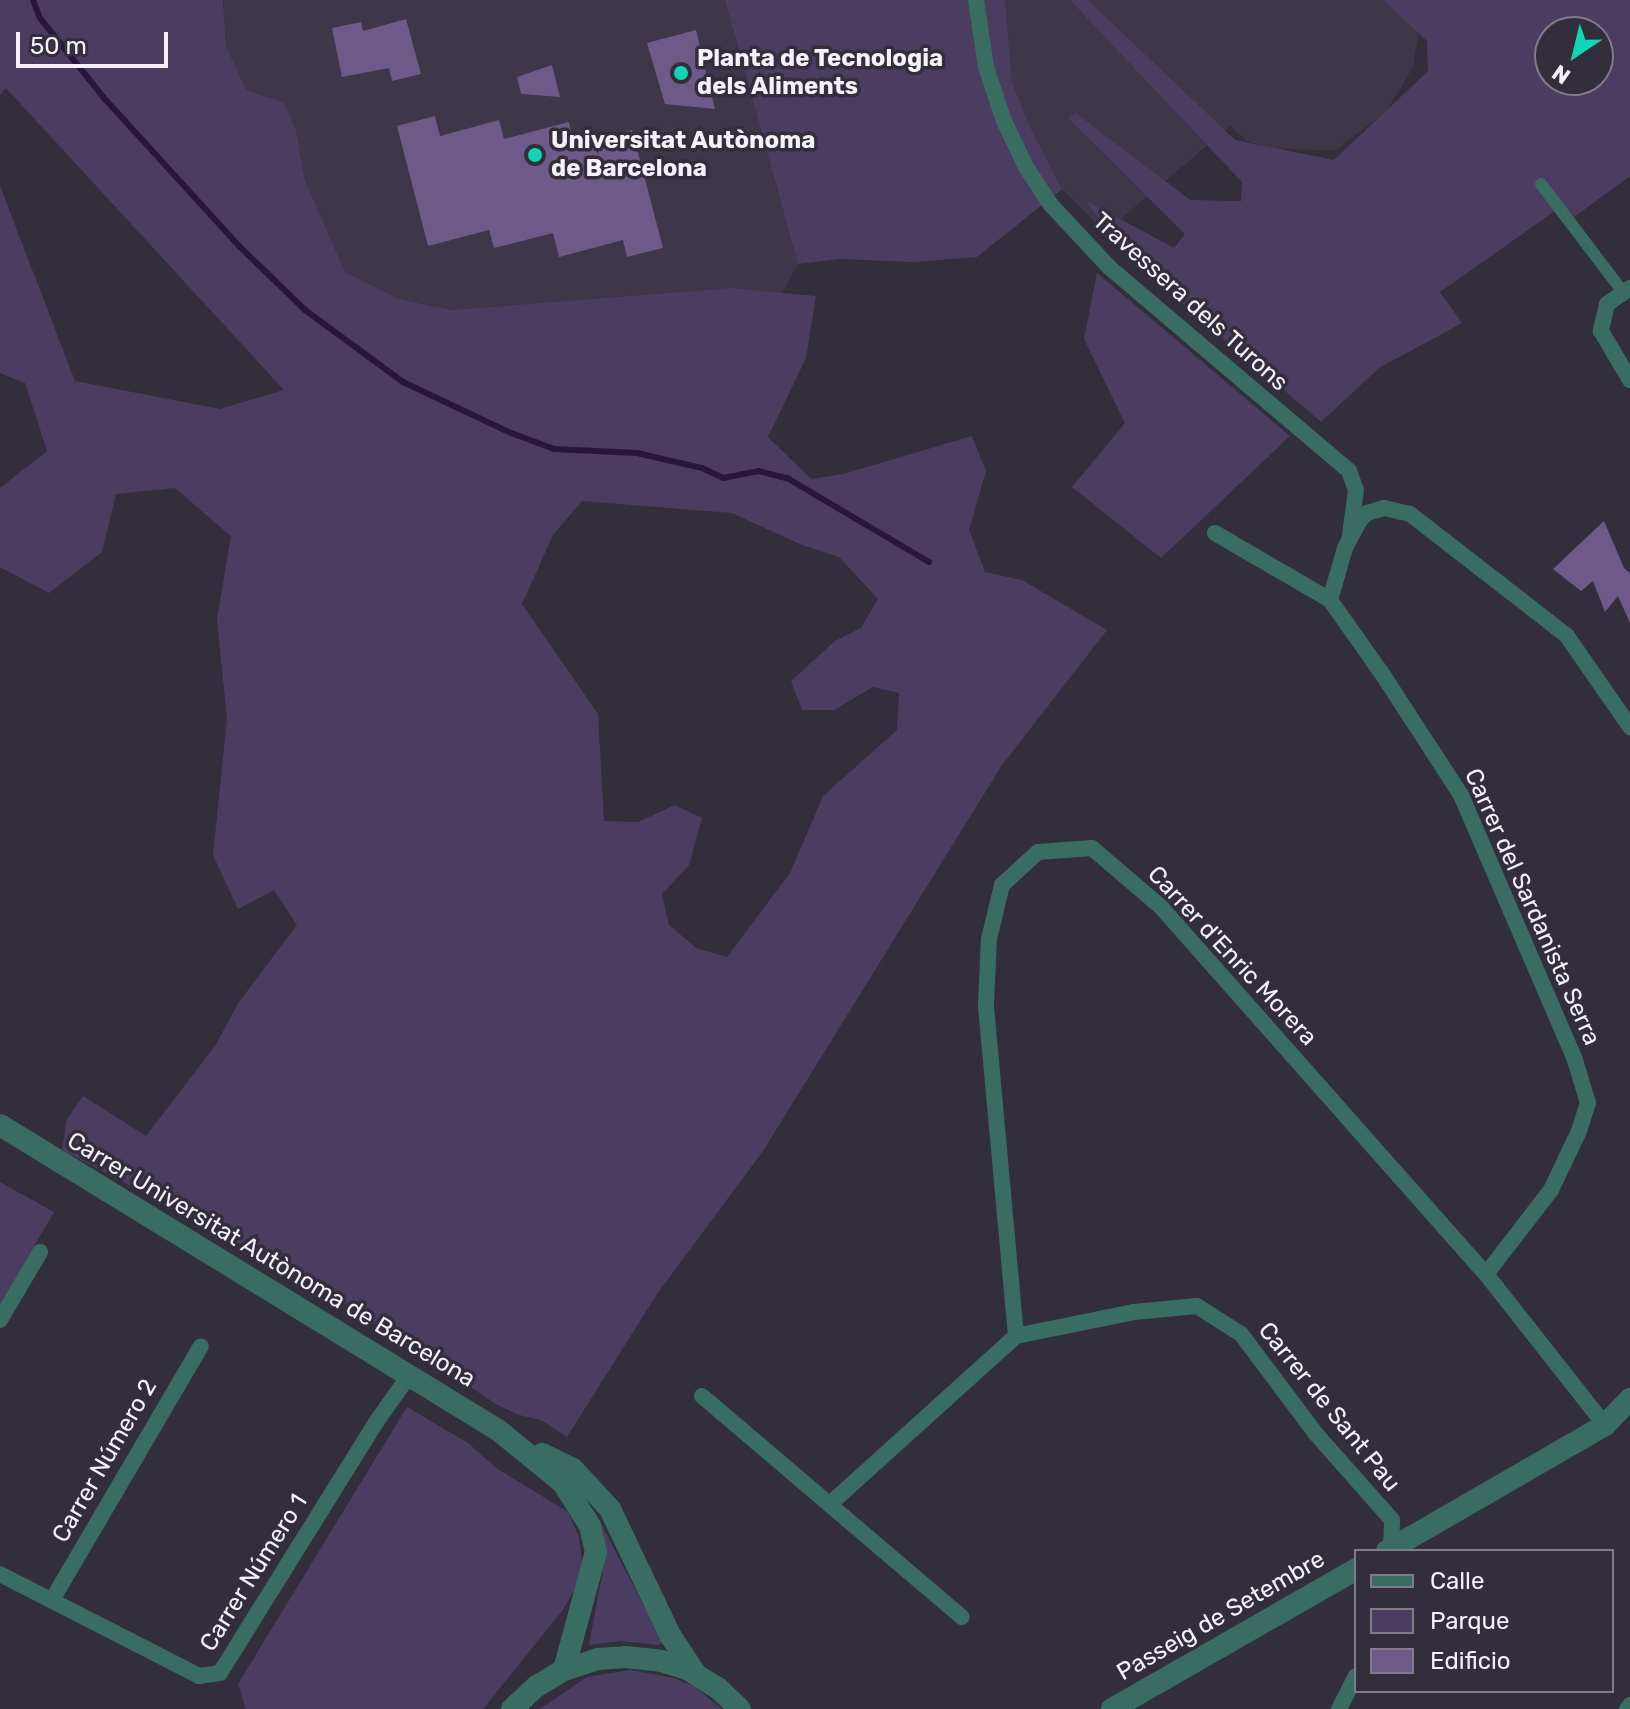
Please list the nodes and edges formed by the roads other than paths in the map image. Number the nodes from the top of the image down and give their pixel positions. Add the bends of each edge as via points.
1 (976, 0) edge
2 (1541, 184) dead end
3 (1627, 290) edge
4 (1630, 380) edge
5 (1215, 533) dead end
6 (1350, 535) junction
7 (1330, 600) junction
8 (1630, 727) edge
9 (0, 1125) edge
10 (40, 1252) dead end
11 (1486, 1274) junction
12 (0, 1320) edge
13 (1016, 1336) junction
14 (201, 1346) dead end
15 (410, 1374) junction
16 (702, 1396) dead end
17 (1630, 1399) edge
18 (1605, 1425) junction
19 (514, 1441) junction
20 (830, 1504) junction
21 (1390, 1549) edge
22 (1392, 1549) edge
23 (1354, 1570) edge
24 (0, 1574) edge
25 (52, 1600) junction
26 (962, 1617) dead end
27 (564, 1670) junction
28 (695, 1673) junction
29 (1354, 1680) edge
30 (512, 1709) edge
31 (740, 1709) edge
32 (1112, 1709) edge
33 (1339, 1709) edge

1 - 6 street, Travessera dels Turons via 986,67 1004,121 1051,205 1110,268 1349,471 1354,480
2 - 3 street
3 - 4 street via 1607,304 1601,331
5 - 7 street, Carrer del Sardanista Serra
6 - 7 street
6 - 8 street via 1376,510 1410,514 1567,636
7 - 11 street, Carrer del Sardanista Serra via 1461,795 1575,1060 1588,1103 1551,1190
9 - 15 street, Carrer Universitat Autònoma de Barcelona
10 - 12 street
11 - 13 street, Carrer d'Enric Morera via 1161,907 1092,848 1038,852 1002,885 989,939 986,1004
11 - 18 street, Carrer d'Enric Morera
13 - 20 street
13 - 21 street, Carrer de Sant Pau via 1134,1312 1197,1306 1241,1334 1316,1434 1392,1520
14 - 25 street, Carrer Número 2
15 - 19 street, Carrer Universitat Autònoma de Barcelona
15 - 25 street, Carrer Número 1 via 220,1673 199,1676
16 - 20 street
17 - 18 street
18 - 22 street
19 - 27 street, Carrer Universitat Autònoma de Barcelona via 563,1483 590,1526 596,1552
19 - 28 street, Carrer Universitat Autònoma de Barcelona via 573,1469 596,1490
20 - 26 street
23 - 32 street, Passeig de Setembre
24 - 25 street, Carrer Número 1
27 - 28 street via 598,1659 634,1657
27 - 30 street
28 - 31 street
29 - 33 street

